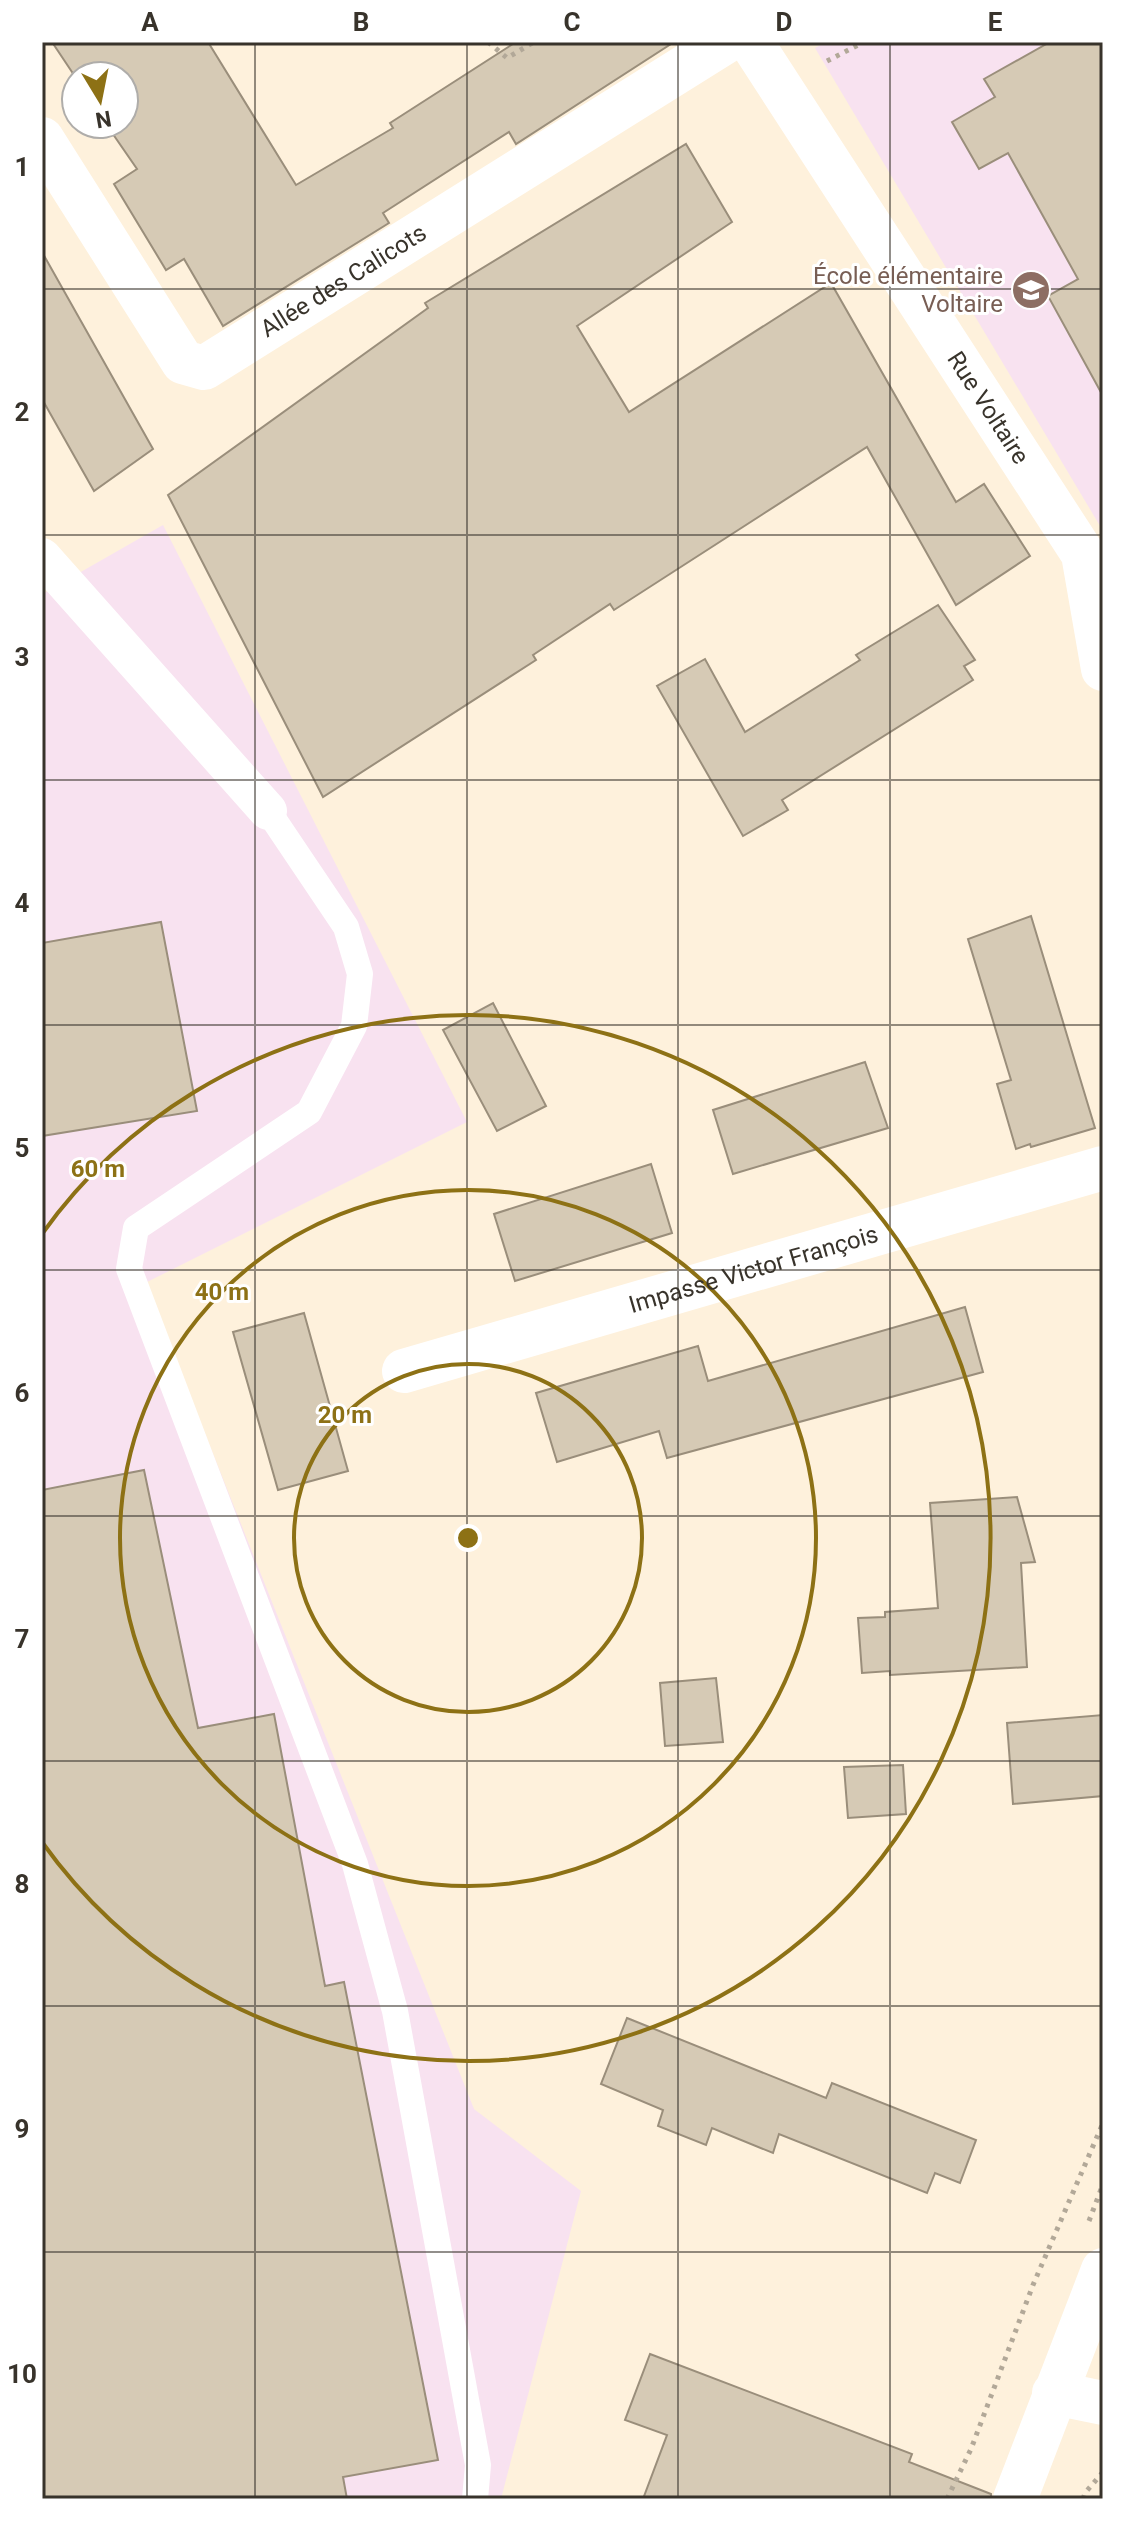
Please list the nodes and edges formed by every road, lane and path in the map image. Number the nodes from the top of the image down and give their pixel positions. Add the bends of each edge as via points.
1 (488, 42) edge
2 (534, 42) edge
3 (725, 42) edge
4 (751, 42) edge
5 (42, 139) edge
6 (42, 557) edge
7 (1103, 669) edge
8 (268, 811) joint
9 (1103, 1168) edge
10 (404, 1371) dead end
11 (1103, 2123) edge
12 (1103, 2270) edge
13 (1054, 2393) junction
14 (1103, 2403) edge
15 (1103, 2472) edge
16 (475, 2499) edge
17 (947, 2499) edge
18 (1015, 2499) edge
19 (1083, 2499) edge

1 - 2 path via 507,58
3 - 5 street, Allée des Calicots via 204,368 183,362
4 - 7 street, Rue Voltaire via 1083,554
6 - 8 street
8 - 16 lane via 346,927 360,974 354,1026 309,1112 136,1228 129,1269 355,1864 395,2011 478,2465
9 - 10 street, Impasse Victor François
11 - 17 path
12 - 13 street
13 - 14 street
13 - 18 street
15 - 19 path

